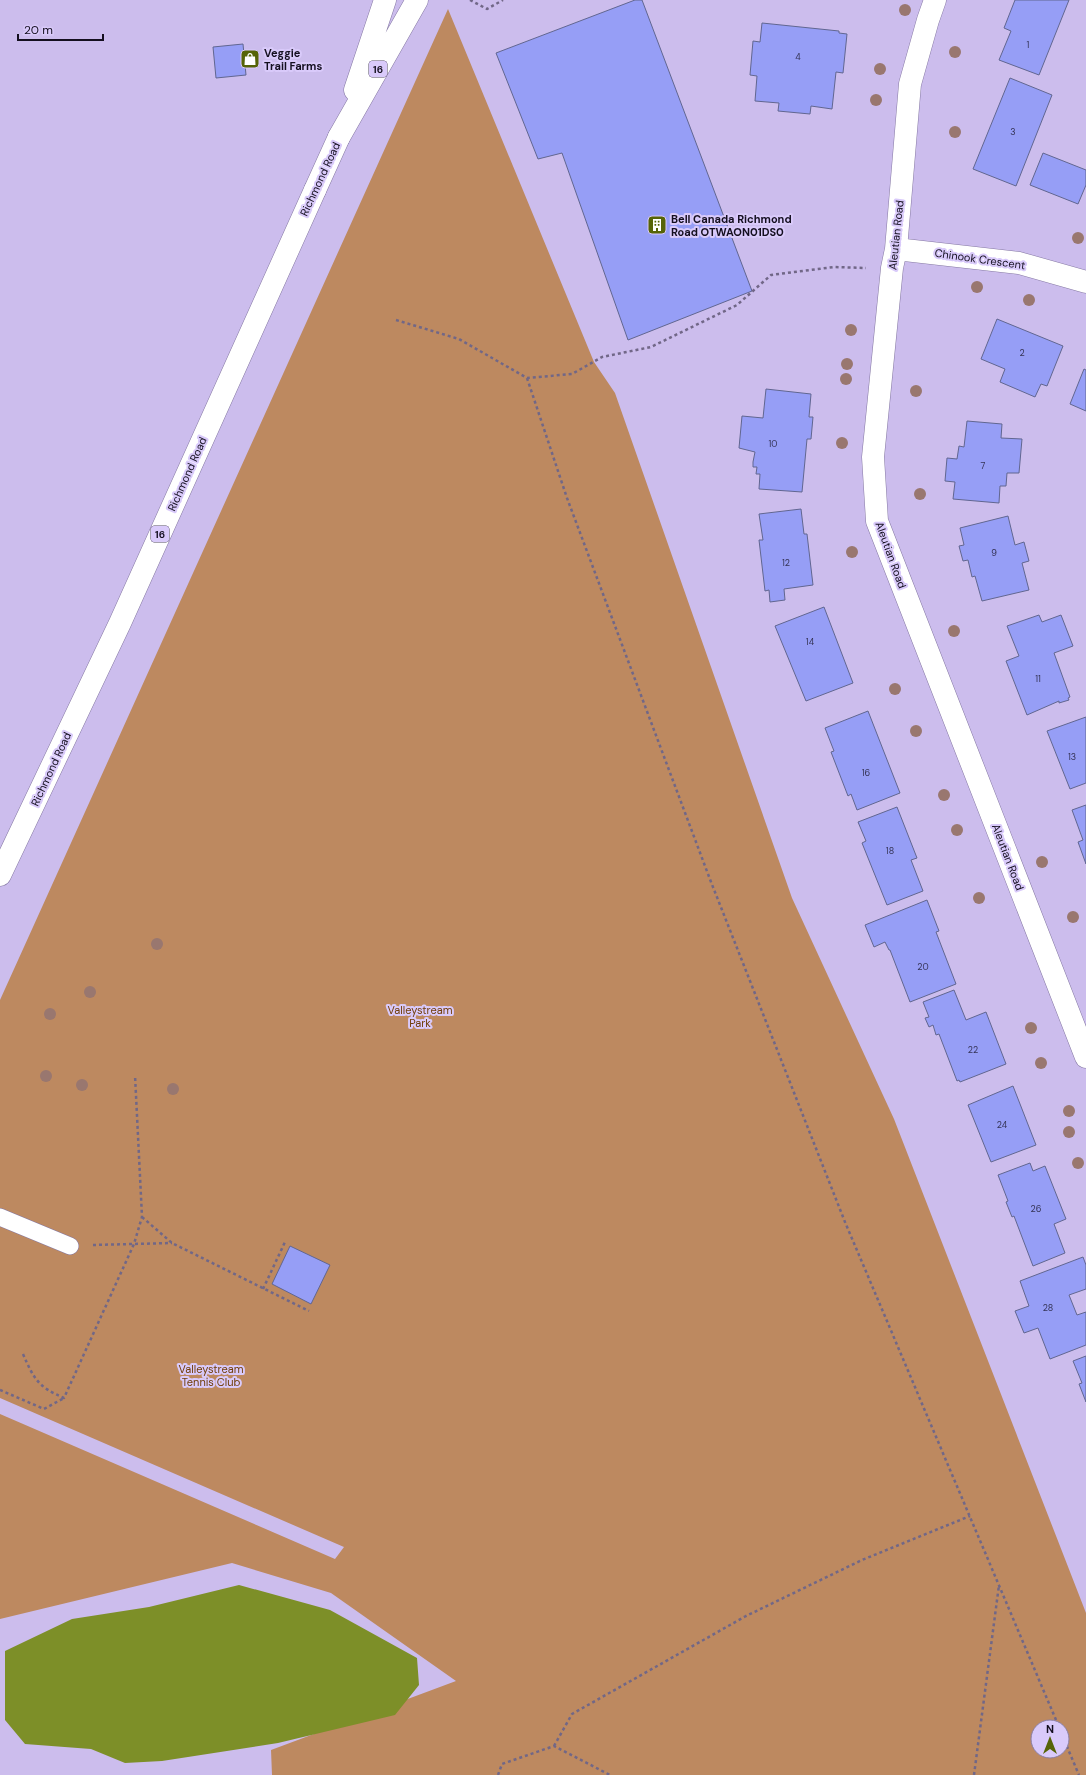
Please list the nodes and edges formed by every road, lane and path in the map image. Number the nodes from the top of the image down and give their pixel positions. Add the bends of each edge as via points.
1 (385, 0) edge
2 (417, 0) edge
3 (470, 0) edge
4 (503, 0) edge
5 (935, 0) edge
6 (339, 137) junction
7 (894, 258) junction
8 (1086, 282) edge
9 (396, 320) dead end
10 (527, 378) junction
11 (0, 875) edge
12 (1086, 1057) edge
13 (135, 1075) dead end
14 (0, 1217) edge
15 (142, 1217) junction
16 (285, 1242) dead end
17 (172, 1243) junction
18 (134, 1244) junction
19 (70, 1246) joint
20 (263, 1289) junction
21 (309, 1311) dead end
22 (23, 1354) dead end
23 (0, 1390) edge
24 (64, 1398) junction
25 (970, 1516) junction
26 (999, 1584) junction
27 (1056, 1719) edge
28 (554, 1746) junction
29 (1070, 1754) edge
30 (498, 1775) edge
31 (610, 1775) edge
32 (974, 1775) edge
33 (1079, 1775) edge

1 - 6 street, Richmond Road / 16
2 - 6 street, Richmond Road / 16
3 - 4 path via 487,9
5 - 7 street, Aleutian Road via 910,84
6 - 11 street, Richmond Road / 16 via 120,623
7 - 8 street, Chinook Crescent via 1019,263
7 - 10 path via 771,275 737,304 651,347 602,357 572,374
7 - 12 street, Aleutian Road via 873,457 877,521
9 - 10 path via 459,339
10 - 25 path via 567,498 711,882 845,1222
13 - 15 path
14 - 19 lane
15 - 17 path
15 - 18 path
16 - 20 path
17 - 18 path
17 - 20 path
18 - 19 path
18 - 24 path
20 - 21 path
22 - 24 path via 33,1376 47,1390
23 - 24 path via 44,1409
25 - 26 path
25 - 28 path via 862,1560 746,1616 572,1714
26 - 27 path
26 - 32 path
28 - 30 path via 502,1764
28 - 31 path
29 - 33 path

